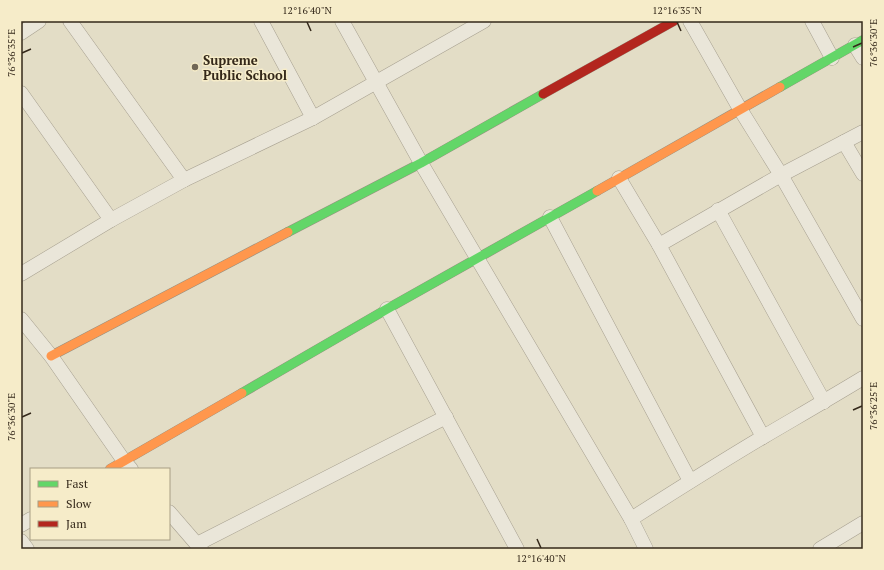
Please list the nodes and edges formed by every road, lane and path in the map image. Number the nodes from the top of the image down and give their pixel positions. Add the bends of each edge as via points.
1 (39, 21) edge
2 (70, 21) edge
3 (261, 21) edge
4 (342, 21) edge
5 (484, 21) edge
6 (674, 21) edge
7 (690, 21) edge
8 (812, 21) edge
9 (21, 33) edge
10 (859, 43) edge
11 (832, 58) junction
12 (863, 58) edge
13 (376, 83) junction
14 (21, 93) edge
15 (740, 109) junction
16 (314, 118) junction
17 (863, 132) edge
18 (844, 142) junction
19 (421, 163) junction
20 (780, 174) junction
21 (863, 174) edge
22 (619, 178) junction
23 (184, 180) junction
24 (718, 210) junction
25 (550, 217) junction
26 (110, 220) junction
27 (659, 245) junction
28 (477, 258) junction
29 (21, 274) edge
30 (387, 308) junction
31 (21, 319) edge
32 (863, 319) edge
33 (51, 356) junction
34 (863, 378) edge
35 (824, 402) junction
36 (446, 418) junction
37 (763, 437) junction
38 (128, 465) edge
39 (114, 468) edge
40 (690, 481) junction
41 (170, 513) edge
42 (30, 519) edge
43 (631, 519) junction
44 (863, 523) edge
45 (21, 525) edge
46 (21, 541) edge
47 (199, 546) edge
48 (27, 549) edge
49 (517, 549) edge
50 (646, 549) edge
51 (820, 549) edge

1 - 9 street
2 - 23 street
3 - 16 street
4 - 13 street
5 - 13 street
6 - 19 street
7 - 15 street
8 - 11 street
10 - 11 street
10 - 12 street
11 - 15 street
13 - 16 street
13 - 19 street
14 - 26 street
15 - 20 street
15 - 22 street
16 - 23 street
17 - 18 street
18 - 20 street
18 - 21 street
19 - 28 street
19 - 33 street
20 - 24 street
20 - 32 street
22 - 25 street
22 - 27 street
23 - 26 street
24 - 27 street
24 - 35 street
25 - 28 street
25 - 40 street
26 - 29 street
27 - 37 street
28 - 30 street
28 - 43 street
30 - 36 street
30 - 38 street
31 - 33 street
33 - 38 street
34 - 35 street
35 - 37 street
36 - 47 street
36 - 49 street
37 - 40 street
38 - 39 street
40 - 43 street
41 - 47 street
42 - 45 street
43 - 50 street
44 - 51 street
46 - 48 street

